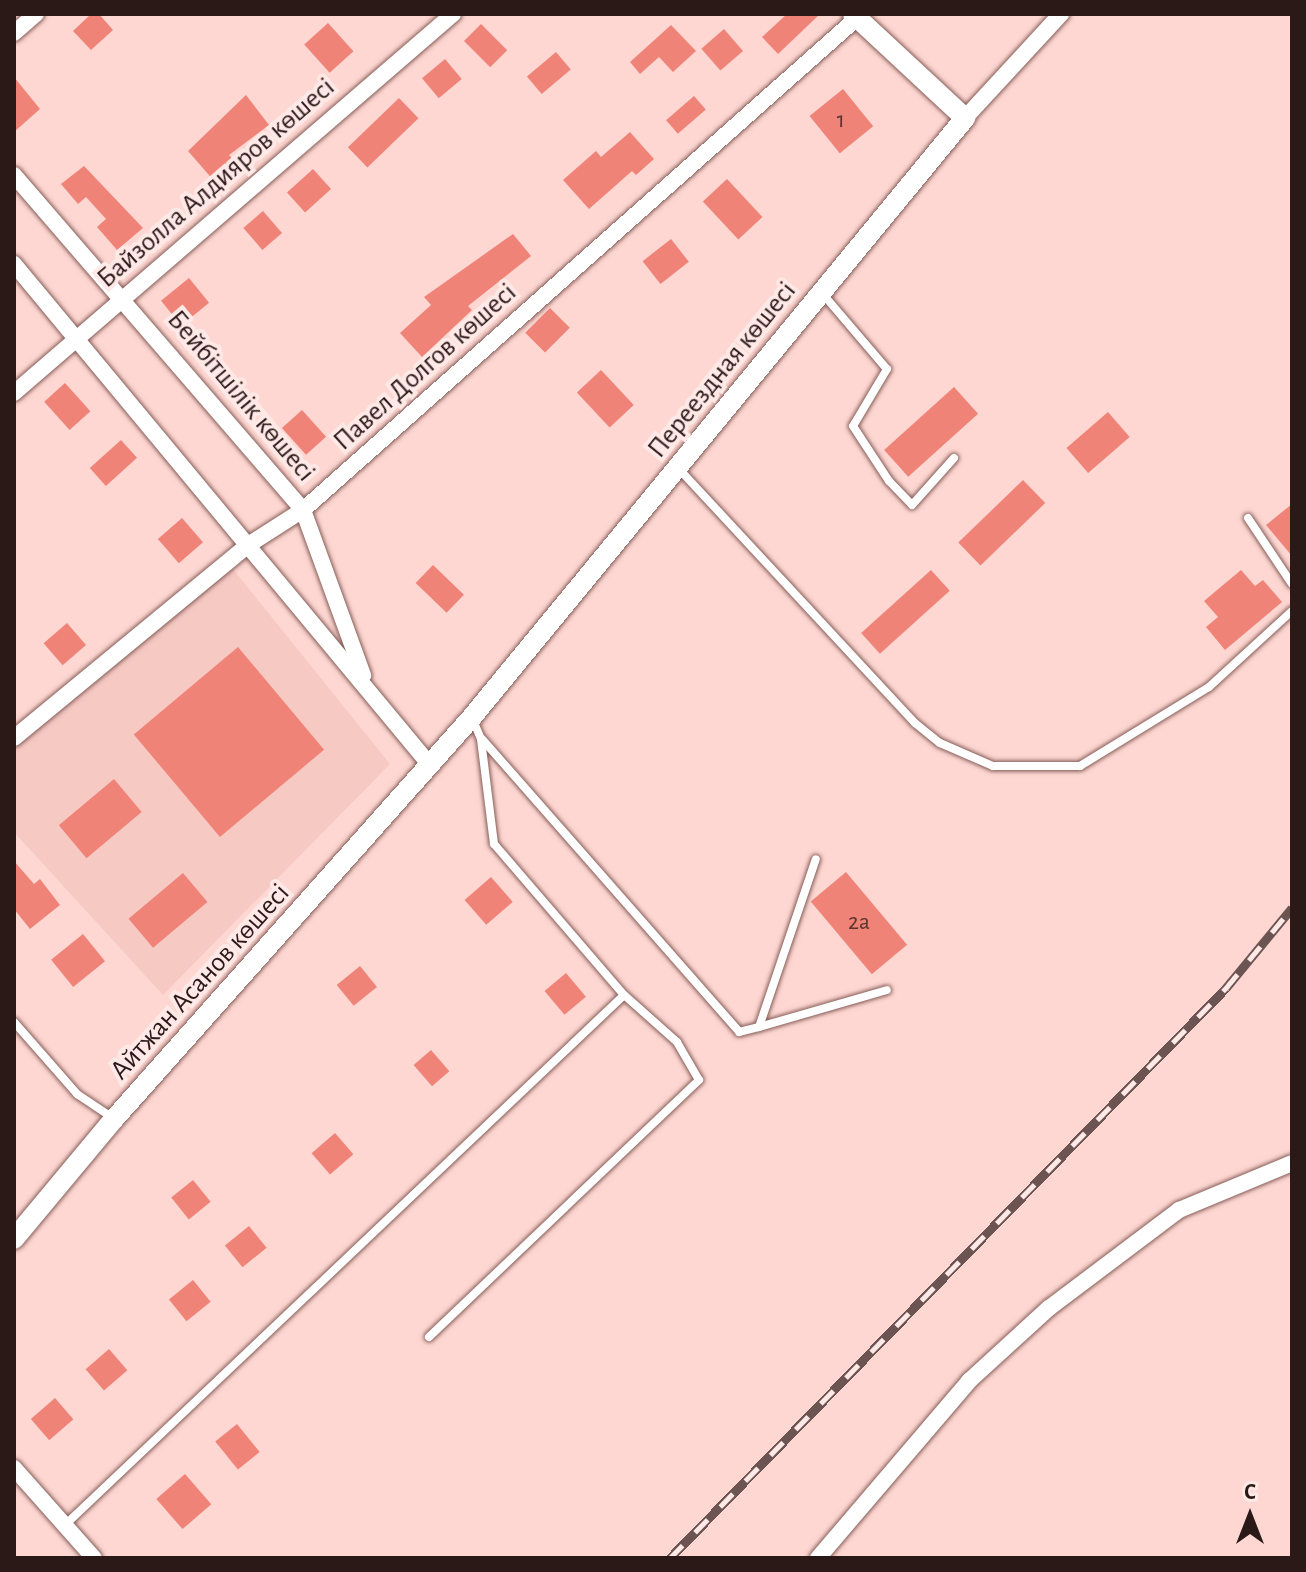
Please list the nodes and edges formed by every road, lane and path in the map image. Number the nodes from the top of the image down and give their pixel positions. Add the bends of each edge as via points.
1 (36, 14) edge
2 (453, 14) edge
3 (1061, 14) edge
4 (855, 16) edge
5 (14, 33) edge
6 (965, 118) junction
7 (14, 175) edge
8 (14, 264) edge
9 (822, 292) junction
10 (122, 296) junction
11 (79, 338) junction
12 (14, 393) edge
13 (954, 458) dead end
14 (677, 468) junction
15 (303, 510) junction
16 (1248, 518) dead end
17 (248, 545) junction
18 (1292, 584) edge
19 (1292, 611) edge
20 (368, 687) junction
21 (472, 717) junction
22 (14, 738) edge
23 (481, 739) junction
24 (430, 765) junction
25 (816, 859) dead end
26 (887, 990) dead end
27 (624, 995) junction
28 (14, 1022) edge
29 (759, 1027) junction
30 (114, 1119) junction
31 (1292, 1163) edge
32 (14, 1239) edge
33 (429, 1337) dead end
34 (14, 1468) edge
35 (65, 1525) junction
36 (94, 1558) edge
37 (818, 1558) edge

1 - 5 street
2 - 10 street, Байзолла Алдияров көшесі
3 - 6 street, Переездная көшесі
4 - 6 street
4 - 15 street, Павел Долгов көшесі
6 - 9 street, Переездная көшесі
7 - 10 street, Бейбітшілік көшесі
8 - 11 street, Бейбітшілік көшесі
9 - 13 lane via 887,369 853,426 889,481 912,505
9 - 14 street, Переездная көшесі
10 - 11 street, Байзолла Алдияров көшесі
10 - 15 street, Бейбітшілік көшесі
11 - 12 street, Байзолла Алдияров көшесі
11 - 17 street, Бейбітшілік көшесі
14 - 19 lane via 915,723 940,743 993,766 1080,766 1209,687
14 - 21 street, Переездная көшесі
15 - 17 street, Павел Долгов көшесі
15 - 20 street, Бейбітшілік көшесі
16 - 18 lane
17 - 20 street, Бейбітшілік көшесі
17 - 22 street, Павел Долгов көшесі
20 - 24 street, Бейбітшілік көшесі
21 - 23 lane
21 - 24 street, Переездная көшесі
23 - 27 lane via 494,844
23 - 29 lane via 739,1032
24 - 30 street, Айтжан Асанов көшесі
25 - 29 lane
26 - 29 lane
27 - 33 lane via 677,1042 699,1080
27 - 35 lane
28 - 30 lane via 77,1094
30 - 32 street, Айтжан Асанов көшесі
31 - 37 street via 1179,1210 1049,1308 969,1381
34 - 35 street
35 - 36 street

